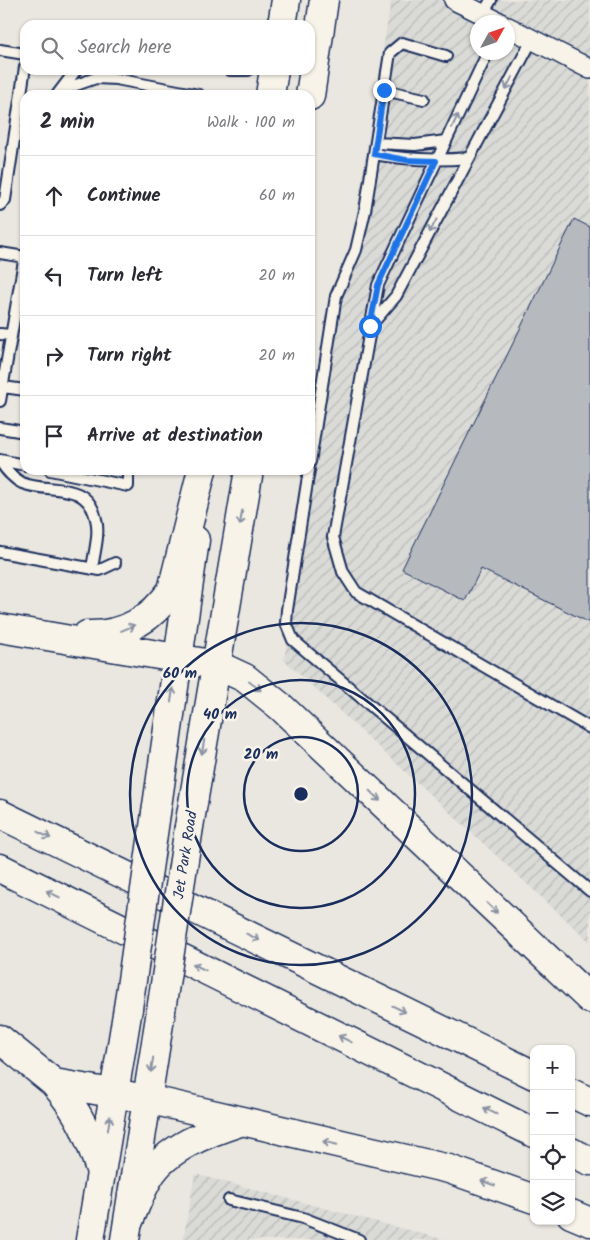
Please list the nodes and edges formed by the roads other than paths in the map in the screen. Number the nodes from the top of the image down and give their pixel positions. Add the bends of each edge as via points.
1 (286, 0) edge
2 (324, 0) edge
3 (454, 0) edge
4 (491, 12) edge
5 (283, 20) edge
6 (515, 31) edge
7 (532, 40) junction
8 (0, 50) edge
9 (20, 53) edge
10 (446, 56) dead end
11 (484, 60) edge
12 (315, 62) edge
13 (590, 70) edge
14 (24, 75) edge
15 (73, 75) edge
16 (273, 75) edge
17 (313, 75) edge
18 (22, 90) edge
19 (62, 90) edge
20 (67, 90) edge
21 (173, 90) edge
22 (271, 90) edge
23 (311, 90) edge
24 (384, 90) junction
25 (424, 99) dead end
26 (20, 100) edge
27 (446, 141) junction
28 (376, 143) junction
29 (374, 154) junction
30 (469, 158) junction
31 (436, 161) junction
32 (0, 206) edge
33 (0, 253) edge
34 (20, 255) edge
35 (20, 286) edge
36 (370, 326) junction
37 (0, 334) edge
38 (12, 335) junction
39 (3, 387) junction
40 (20, 389) edge
41 (0, 401) edge
42 (0, 428) edge
43 (315, 430) edge
44 (20, 431) edge
45 (0, 460) edge
46 (20, 464) edge
47 (74, 475) edge
48 (128, 475) edge
49 (203, 475) edge
50 (203, 475) edge
51 (248, 475) edge
52 (308, 475) edge
53 (0, 552) edge
54 (115, 563) dead end
55 (92, 569) junction
56 (0, 628) edge
57 (28, 632) junction
58 (177, 660) junction
59 (217, 666) junction
60 (590, 728) edge
61 (0, 814) edge
62 (0, 868) edge
63 (590, 891) edge
64 (590, 999) edge
65 (0, 1039) edge
66 (530, 1072) edge
67 (54, 1084) junction
68 (113, 1094) junction
69 (575, 1095) edge
70 (147, 1099) junction
71 (590, 1102) edge
72 (240, 1122) junction
73 (530, 1131) edge
74 (575, 1154) edge
75 (590, 1161) edge
76 (101, 1172) junction
77 (530, 1198) edge
78 (228, 1200) dead end
79 (575, 1216) edge
80 (590, 1222) edge
81 (126, 1232) edge
82 (90, 1240) edge
83 (359, 1240) edge

1 - 5 main road
2 - 12 main road
3 - 4 street
6 - 7 street
7 - 13 street
7 -> 30 lane
8 - 9 lane
10 - 24 lane via 402,43 397,45 390,53
27 -> 11 lane
14 - 18 lane
15 - 19 lane
16 - 22 main road
17 - 23 main road
20 - 21 lane via 96,78
24 - 25 lane
24 - 28 lane
26 - 32 lane via 5,200
27 - 28 lane via 415,145
27 - 31 lane
28 - 29 lane
29 - 31 lane
29 - 43 lane via 356,250 336,296
30 - 31 lane
30 -> 36 lane via 396,296
31 - 36 lane via 378,285
33 - 34 lane
35 - 38 lane
36 - 60 lane via 333,537 343,572 356,592
37 - 38 lane
38 - 39 lane
39 - 40 lane
39 - 41 lane
42 - 44 lane
45 - 46 lane
45 - 55 lane via 6,470 23,484 72,490 88,503 96,520 97,535
47 - 48 lane via 128,486
57 -> 49 main road via 99,635 145,620 172,590
50 - 58 main road
51 -> 59 main road, Jet Park Road
52 - 63 lane via 287,610 286,624 293,640
53 - 55 lane
54 - 55 lane via 100,570
56 - 57 main road
57 - 58 main road
58 - 59 main road
68 -> 58 main road, bridge
59 -> 64 main road via 245,678 281,707
59 -> 70 main road, Jet Park Road, bridge
61 -> 66 main road
73 -> 62 main road
65 - 67 main road
67 - 68 main road
67 - 76 main road via 83,1122
68 - 70 main road
76 -> 68 main road
69 - 71 main road
70 - 72 main road
70 - 81 main road, Jet Park Road
77 -> 72 main road via 449,1169
72 - 81 main road via 201,1136 176,1150 150,1176
74 - 75 main road
76 - 82 main road
78 - 83 lane via 303,1218
79 - 80 main road

